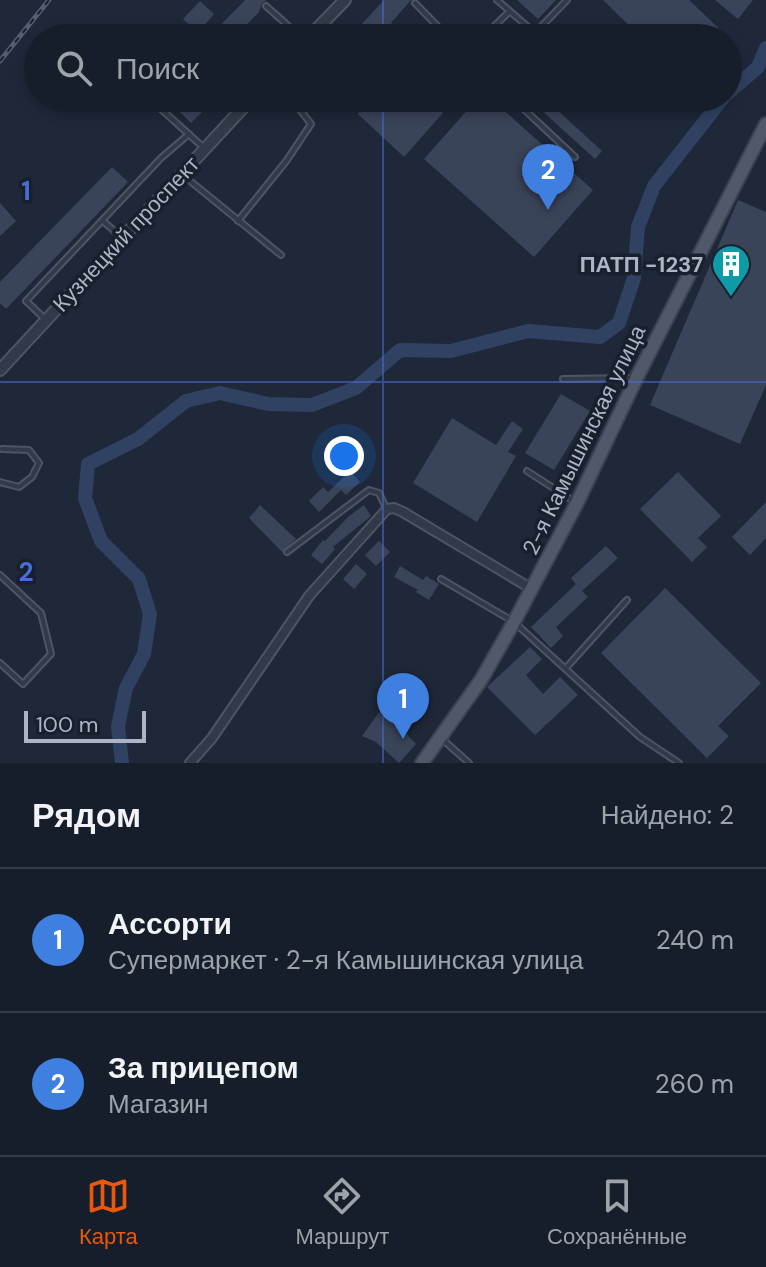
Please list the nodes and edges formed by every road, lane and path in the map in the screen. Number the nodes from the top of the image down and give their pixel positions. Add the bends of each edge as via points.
1 (345, 0) edge
2 (497, 0) edge
3 (567, 0) edge
4 (415, 3) dead end
5 (266, 6) dead end
6 (509, 12) junction
7 (286, 24) edge
8 (322, 24) edge
9 (435, 24) edge
10 (497, 24) edge
11 (524, 24) edge
12 (544, 24) edge
13 (164, 112) edge
14 (240, 112) edge
15 (302, 112) edge
16 (527, 112) edge
17 (765, 132) edge
18 (189, 134) junction
19 (206, 150) junction
20 (575, 157) dead end
21 (183, 174) junction
22 (103, 220) junction
23 (238, 221) junction
24 (122, 238) junction
25 (281, 255) dead end
26 (46, 319) junction
27 (0, 370) edge
28 (637, 377) junction
29 (563, 379) dead end
30 (2, 449) edge
31 (527, 471) dead end
32 (0, 482) edge
33 (577, 503) junction
34 (387, 509) junction
35 (287, 552) dead end
36 (0, 575) edge
37 (441, 579) dead end
38 (532, 589) junction
39 (627, 600) dead end
40 (514, 622) junction
41 (0, 663) edge
42 (566, 668) junction
43 (440, 738) junction
44 (190, 763) edge
45 (422, 763) edge
46 (469, 763) edge
47 (679, 763) edge

1 - 8 street
2 - 6 lane
3 - 12 lane
4 - 9 lane
5 - 7 lane
6 - 10 lane
6 - 11 lane
13 - 18 lane
14 - 19 street, Кузнецкий проспект
15 - 23 lane via 311,124
16 - 20 lane
17 - 28 main road, 2-я Камышинская улица
18 - 19 lane
18 - 22 lane
19 - 21 street, Кузнецкий проспект
21 - 23 lane
21 - 24 street, Кузнецкий проспект
22 - 24 lane
22 - 26 lane via 26,301
23 - 25 lane
24 - 26 street, Кузнецкий проспект
26 - 27 street, Кузнецкий проспект
28 - 29 lane
28 - 33 main road, 2-я Камышинская улица
30 - 32 lane via 29,450 39,463 19,487
31 - 33 lane
33 - 38 main road, 2-я Камышинская улица
34 - 35 lane via 379,493 369,490
34 - 38 street via 403,512
34 - 44 street via 309,596
36 - 41 lane via 41,613 51,654 23,684
37 - 40 lane
38 - 40 main road, 2-я Камышинская улица
39 - 42 lane
40 - 42 lane
40 - 43 main road, 2-я Камышинская улица
42 - 47 lane via 640,737
43 - 45 main road, 2-я Камышинская улица
43 - 46 lane

